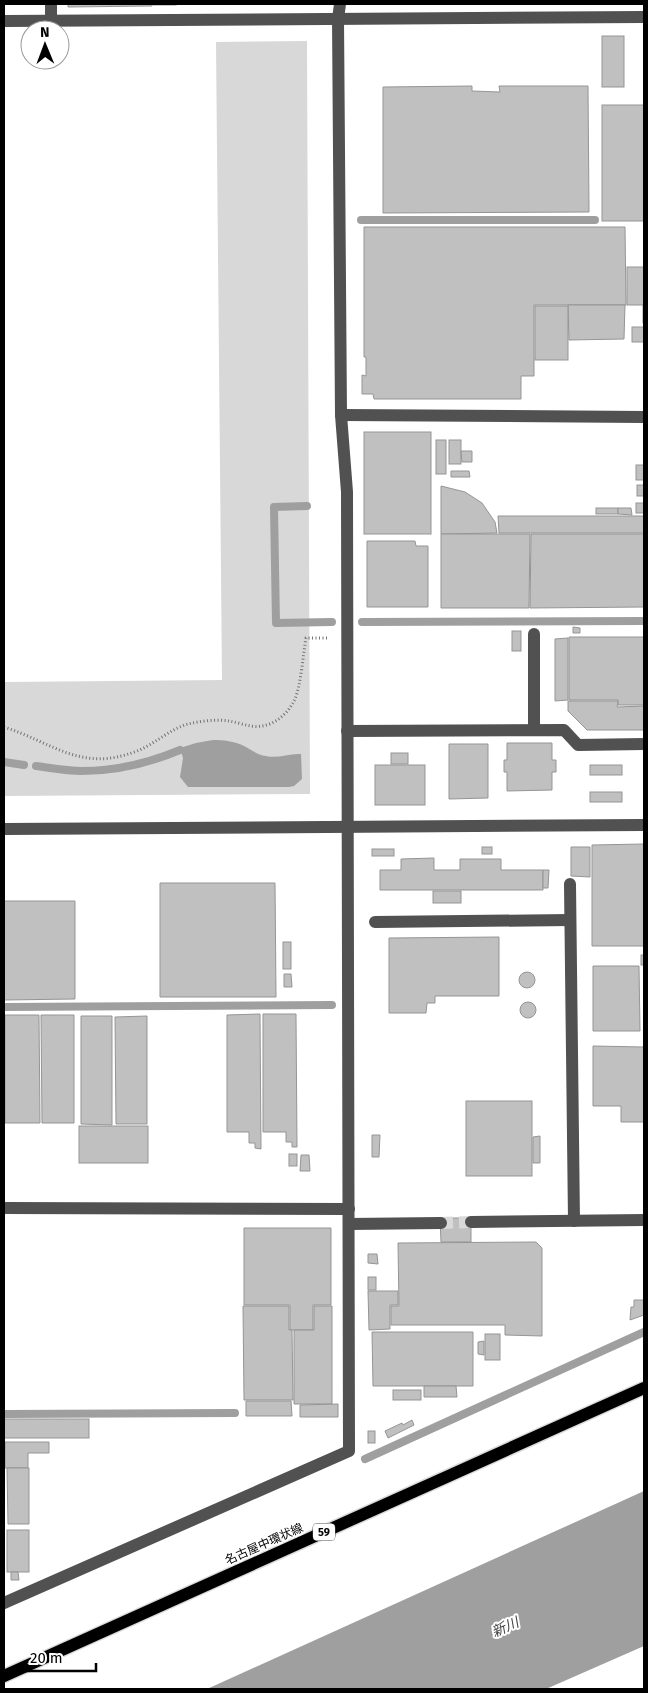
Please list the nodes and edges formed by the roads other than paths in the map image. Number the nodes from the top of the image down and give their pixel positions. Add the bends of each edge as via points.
1 (51, 4) edge
2 (340, 4) edge
3 (644, 17) edge
4 (338, 19) junction
5 (51, 20) edge
6 (4, 21) edge
7 (20, 21) edge
8 (70, 21) edge
9 (341, 414) junction
10 (644, 417) edge
11 (534, 634) dead end
12 (534, 730) junction
13 (347, 731) junction
14 (644, 744) edge
15 (644, 825) edge
16 (347, 827) junction
17 (4, 829) edge
18 (570, 884) dead end
19 (570, 920) junction
20 (375, 922) dead end
21 (4, 1208) edge
22 (349, 1209) junction
23 (644, 1220) edge
24 (574, 1221) junction
25 (471, 1222) tunnel mouth
26 (440, 1223) tunnel mouth
27 (349, 1224) junction
28 (644, 1388) edge
29 (4, 1603) edge
30 (4, 1676) edge

1 - 5 street
2 - 4 street
3 - 4 street
4 - 8 street
4 - 9 street
6 - 7 street
9 - 10 street
9 - 13 street via 347,492
11 - 12 street
12 - 13 street
12 - 14 street via 564,730 578,745
13 - 16 street
15 - 16 street
16 - 17 street
16 - 22 street
18 - 19 street
19 - 20 street
19 - 24 street
21 - 22 street
22 - 27 street
23 - 24 street
24 - 25 street
26 - 27 street
27 - 29 street via 349,1451
28 - 30 main road, 名古屋中環状線 / 59

